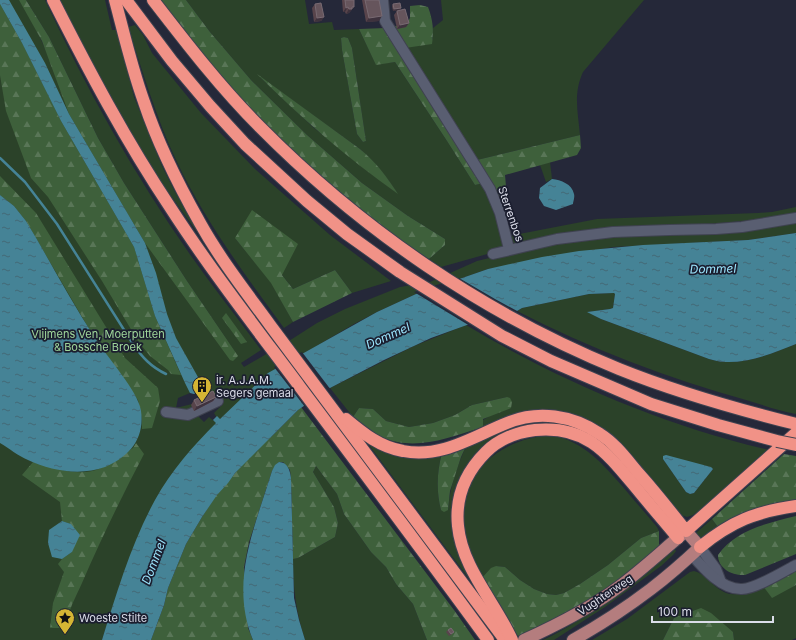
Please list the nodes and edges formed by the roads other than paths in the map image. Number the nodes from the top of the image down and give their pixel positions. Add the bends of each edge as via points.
1 (54, 0) edge
2 (115, 0) edge
3 (153, 0) edge
4 (383, 0) edge
5 (128, 3) edge
6 (796, 218) edge
7 (509, 250) junction
8 (493, 254) dead end
9 (218, 401) dead end
10 (332, 409) junction
11 (166, 412) dead end
12 (796, 424) edge
13 (796, 433) edge
14 (796, 445) edge
15 (796, 506) edge
16 (682, 534) junction
17 (696, 551) junction
18 (796, 565) edge
19 (501, 627) junction
20 (486, 637) edge
21 (505, 640) edge
22 (512, 640) edge
23 (524, 640) edge
24 (573, 640) edge

1 - 20 highway via 102,93 170,207 259,332
2 - 10 highway via 133,70 152,125 200,224
3 - 12 highway via 211,74 259,126 325,188 423,264 527,327 596,359 658,384 723,405
4 - 7 street, Sterrenbos via 385,21 490,189 500,213
5 - 14 highway, bridge via 210,106 245,144 346,234 400,272 502,336 551,361 652,404 718,425
6 - 7 street, Sterrenbos via 742,227 601,234 557,239
7 - 8 street
9 - 11 street via 188,415
10 - 16 highway via 376,442 417,453 447,448 526,417 566,418 599,433 618,449
10 - 19 highway
13 - 16 highway
15 - 17 highway via 747,517 731,525
16 - 17 main road
16 - 19 highway via 610,457 584,438 550,429 525,432 504,439 490,448 472,467 462,490 457,513 460,540 466,557
16 - 23 main road, Vughterweg via 619,587 566,620
17 - 18 street via 716,569 721,582 734,588 751,587
17 - 24 main road, Vughterweg via 636,601
19 - 21 highway
19 - 22 highway

